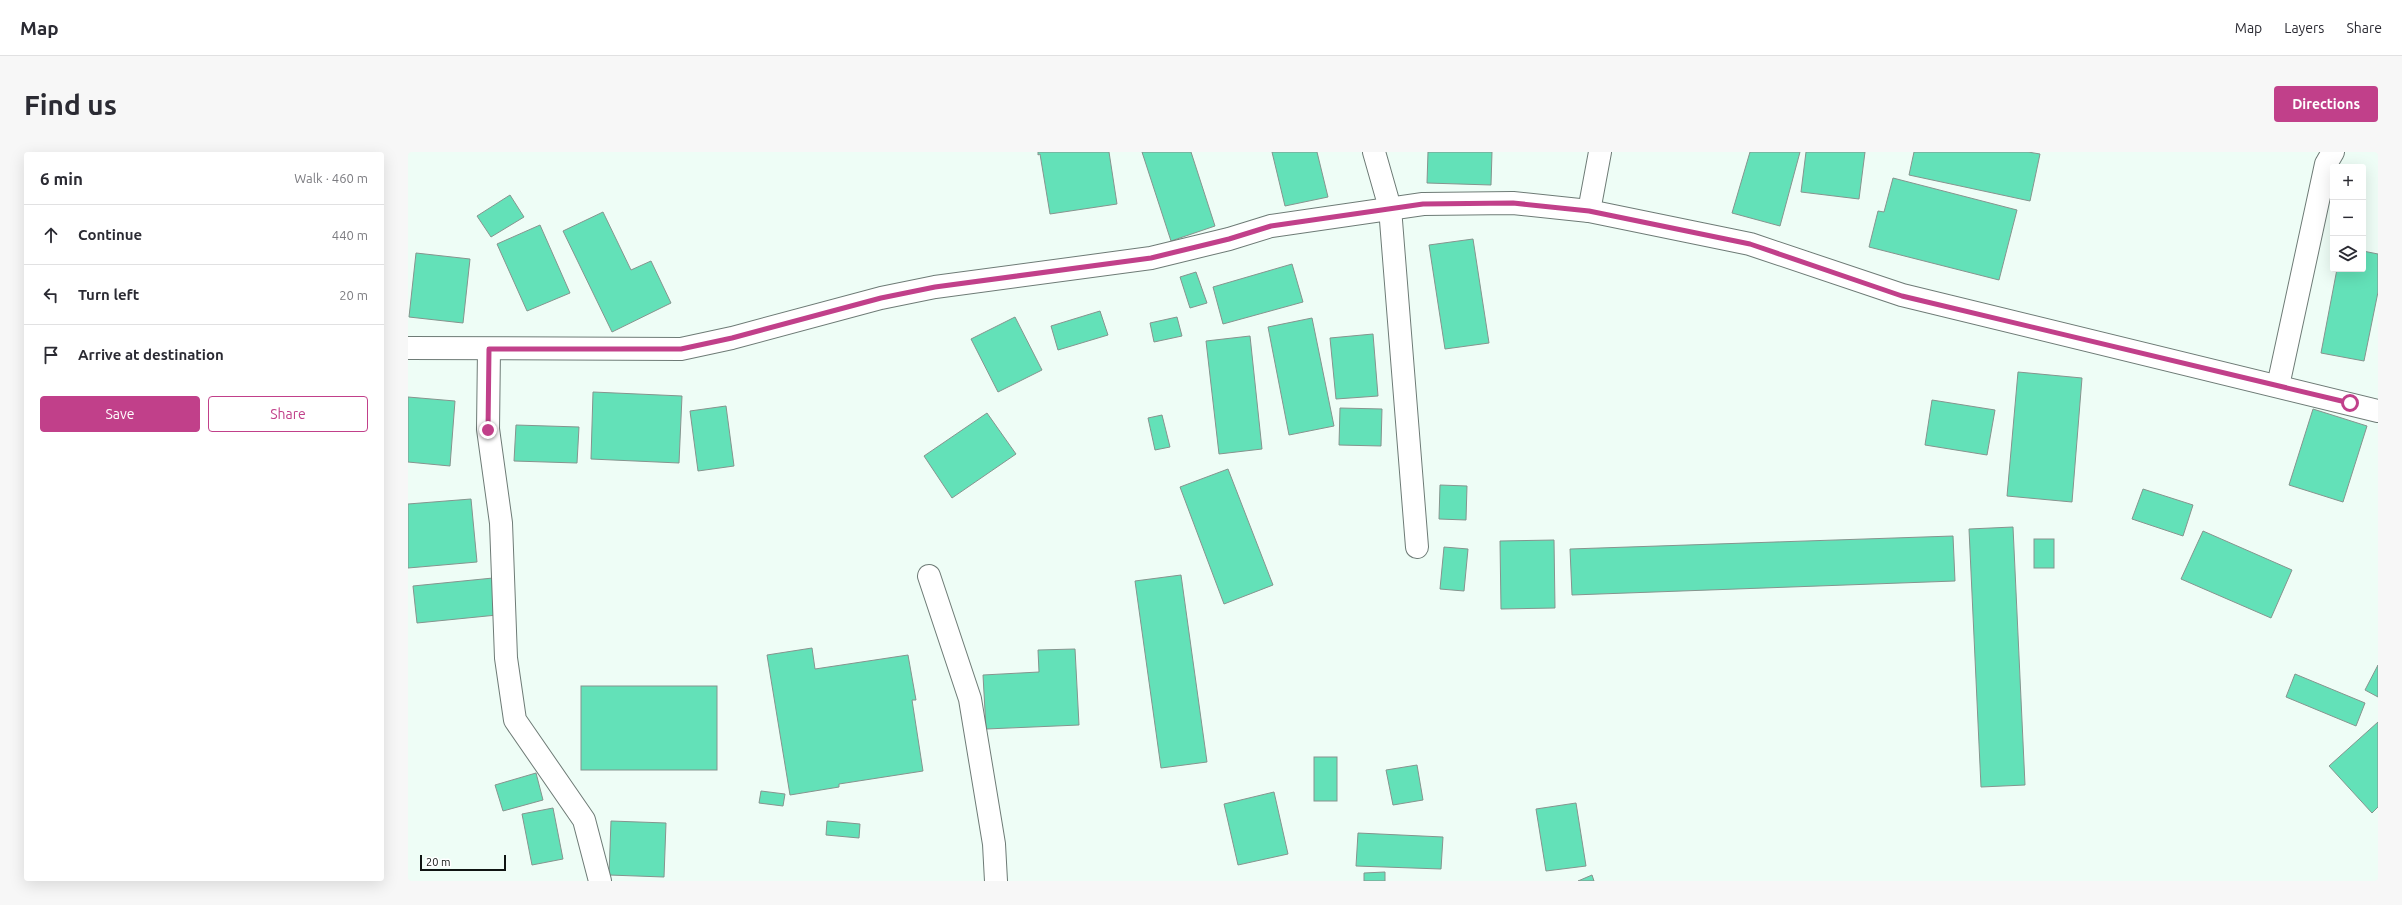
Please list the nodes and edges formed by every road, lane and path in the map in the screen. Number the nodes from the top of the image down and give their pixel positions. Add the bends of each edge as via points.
1 (1374, 152) edge
2 (1600, 152) edge
3 (2333, 152) edge
4 (1390, 208) junction
5 (1589, 211) junction
6 (408, 348) edge
7 (489, 349) junction
8 (2278, 386) junction
9 (2378, 411) edge
10 (1417, 547) dead end
11 (929, 576) dead end
12 (600, 881) edge
13 (996, 881) edge

1 - 4 street
2 - 5 street
3 - 8 street via 2326,164
4 - 5 street via 1423,204 1513,203
4 - 7 street via 1271,226 1151,258 935,287 881,298 681,349
4 - 10 street
5 - 8 street via 1750,244 1902,296
6 - 7 street
7 - 12 street via 488,430 501,524 506,658 515,720 584,820
8 - 9 street
11 - 13 street via 970,699 994,844

